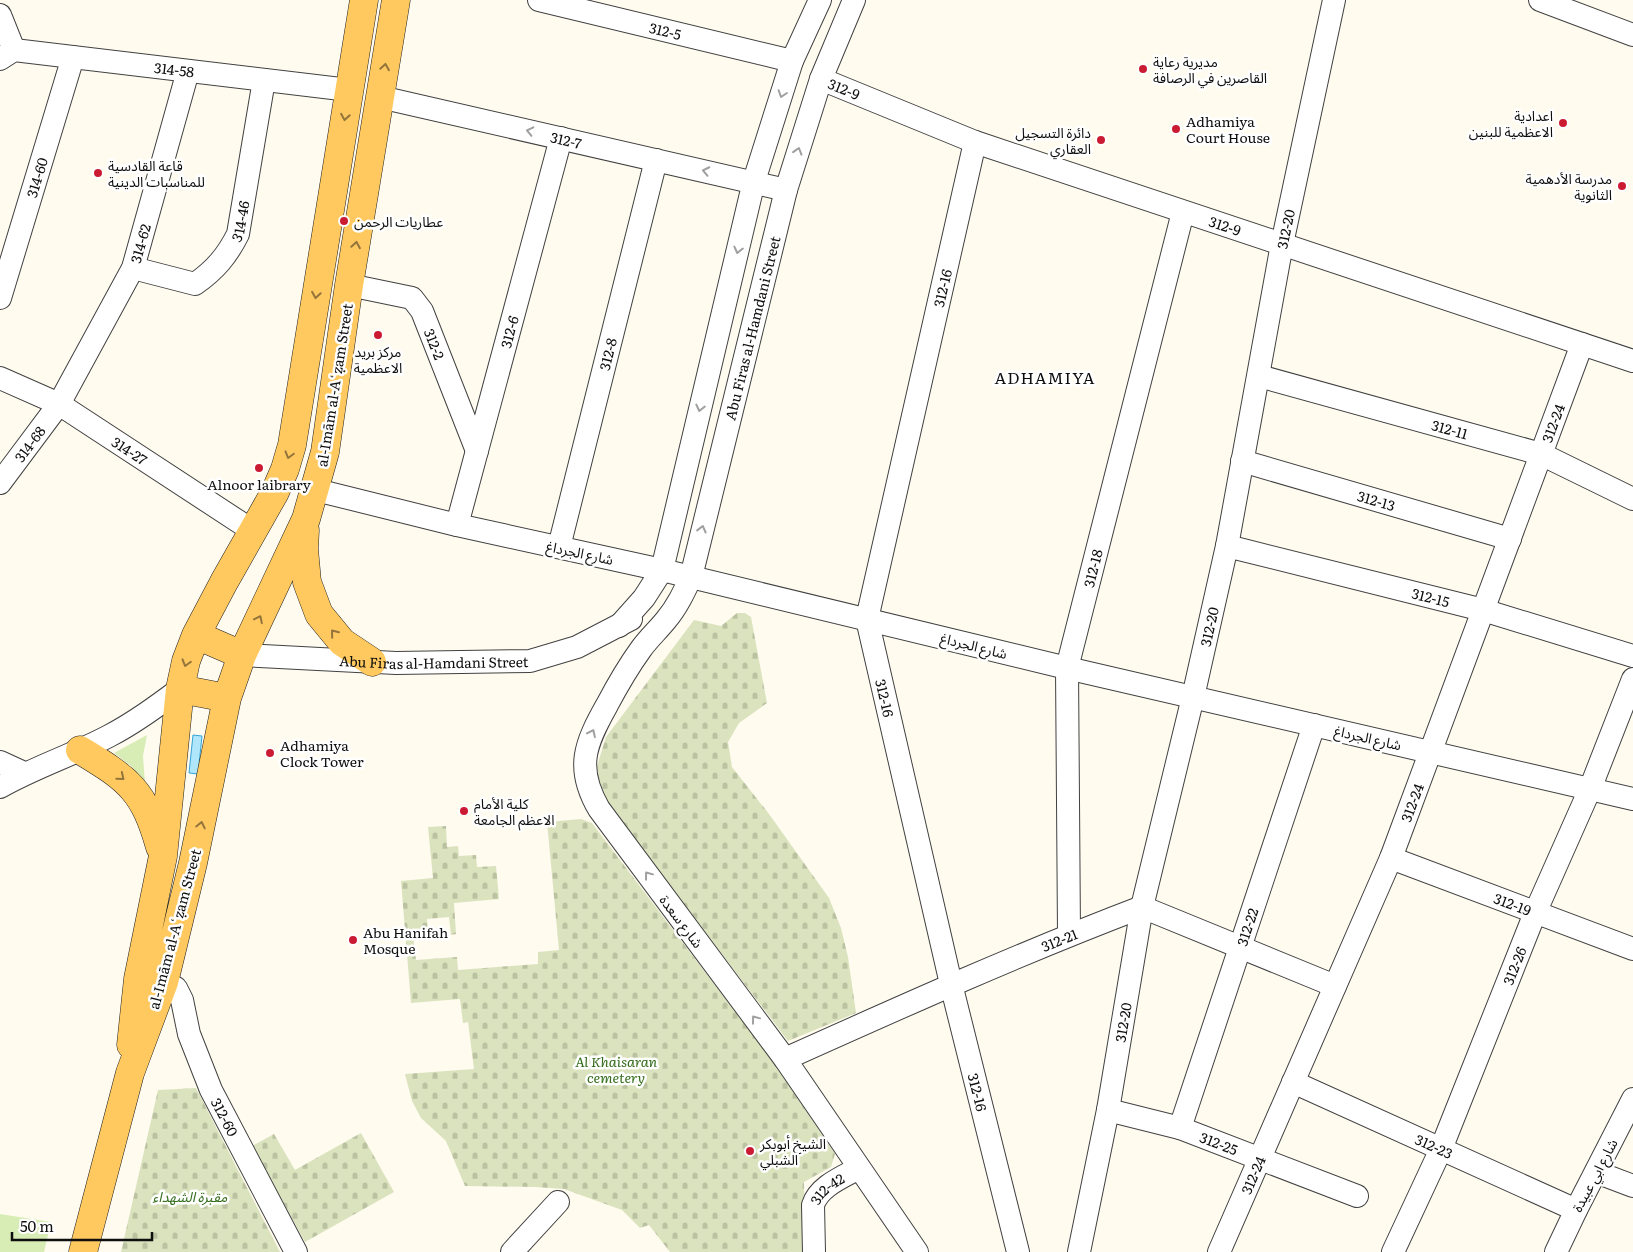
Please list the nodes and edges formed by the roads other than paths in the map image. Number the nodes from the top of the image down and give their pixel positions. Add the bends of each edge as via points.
1 (364, 0) edge
2 (396, 0) edge
3 (539, 0) edge
4 (820, 0) edge
5 (854, 0) edge
6 (1334, 0) edge
7 (1540, 0) edge
8 (0, 15) edge
9 (1633, 35) edge
10 (7, 54) edge
11 (73, 57) junction
12 (792, 61) junction
13 (188, 71) junction
14 (821, 79) junction
15 (264, 80) junction
16 (349, 90) junction
17 (380, 97) junction
18 (561, 138) junction
19 (975, 142) junction
20 (656, 160) junction
21 (754, 182) junction
22 (786, 190) junction
23 (1183, 212) junction
24 (1282, 244) junction
25 (4, 266) edge
26 (133, 268) junction
27 (349, 285) junction
28 (0, 298) edge
29 (1582, 344) junction
30 (1633, 361) edge
31 (1259, 376) junction
32 (0, 378) edge
33 (59, 404) junction
34 (477, 451) junction
35 (1541, 454) junction
36 (1242, 461) junction
37 (0, 483) edge
38 (316, 490) junction
39 (1633, 499) edge
40 (306, 519) junction
41 (457, 525) junction
42 (253, 531) junction
43 (1510, 540) junction
44 (1227, 546) junction
45 (559, 547) junction
46 (662, 570) junction
47 (691, 577) junction
48 (1483, 610) junction
49 (867, 619) junction
50 (619, 626) junction
51 (196, 635) junction
52 (242, 655) junction
53 (1633, 656) edge
54 (372, 662) junction
55 (1067, 668) junction
56 (1633, 679) edge
57 (180, 689) junction
58 (1193, 697) junction
59 (227, 698) junction
60 (1314, 725) junction
61 (80, 750) junction
62 (1431, 752) junction
63 (0, 762) edge
64 (24, 773) junction
65 (0, 787) edge
66 (1590, 789) junction
67 (1633, 799) edge
68 (163, 856) junction
69 (1391, 858) junction
70 (1142, 907) junction
71 (1535, 913) junction
72 (1069, 934) junction
73 (1241, 948) junction
74 (1633, 949) edge
75 (164, 982) junction
76 (951, 984) junction
77 (1336, 986) junction
78 (784, 1059) junction
79 (129, 1076) junction
80 (1293, 1082) junction
81 (1633, 1099) edge
82 (1108, 1110) junction
83 (1180, 1128) junction
84 (1441, 1149) junction
85 (1260, 1160) junction
86 (859, 1168) junction
87 (1596, 1172) junction
88 (1633, 1186) edge
89 (1357, 1196) dead end
90 (558, 1202) dead end
91 (1576, 1210) junction
92 (83, 1252) edge
93 (296, 1252) edge
94 (512, 1252) edge
95 (814, 1252) edge
96 (917, 1252) edge
97 (1018, 1252) edge
98 (1079, 1252) edge
99 (1219, 1252) edge
100 (1393, 1252) edge
101 (1556, 1252) edge

1 - 16 main road, al-Imām al-Aʿẓam Street
17 -> 2 main road, al-Imām al-Aʿẓam Street
3 - 12 street, 312-5
4 - 12 street, Abu Firas al-Hamdani Street
5 - 14 street, Abu Firas al-Hamdani Street
6 - 24 street, 312-20
7 - 9 street
8 - 10 street
10 - 11 street, 314-58
11 - 13 street, 314-58
11 - 25 street, 314-60
12 -> 21 street, Abu Firas al-Hamdani Street
13 - 15 street, 314-58
13 - 26 street, 314-62
14 - 19 street, 312-9
22 -> 14 street, Abu Firas al-Hamdani Street
15 - 16 street, 314-58
15 - 26 street, 314-46 via 238,234 229,252 195,284
16 -> 42 main road, al-Imām al-Aʿẓam Street via 292,446 275,492
18 -> 17 street, 312-7
27 -> 17 main road, al-Imām al-Aʿẓam Street
18 - 20 street, 312-7
18 - 34 street, 312-6
19 - 23 street, 312-9
19 - 49 street, 312-16
21 -> 20 street, 312-7
20 - 45 street, 312-8
21 - 22 street, 312-7
21 -> 46 street, Abu Firas al-Hamdani Street
47 -> 22 street, Abu Firas al-Hamdani Street
23 - 24 street, 312-9
23 - 55 street, 312-18
24 - 29 street, 312-9
24 - 31 street, 312-20
25 - 28 street, 314-60
26 - 33 street, 314-62
27 - 34 street, 312-2 via 412,298 422,311
27 - 38 main road, al-Imām al-Aʿẓam Street via 326,452
29 - 30 street, 312-9
29 - 35 street, 312-24
31 - 35 street, 312-11
31 - 36 street, 312-20
32 - 33 street, 314-27
33 - 37 street, 314-68
33 - 42 street, 314-27
34 - 41 street, 312-6
35 - 39 street, 312-11
35 - 43 street, 312-24
36 - 43 street, 312-13
36 - 44 street, 312-20
38 - 40 main road, al-Imām al-Aʿẓam Street
38 - 41 street, شارع الجرداغ
52 -> 40 main road, al-Imām al-Aʿẓam Street
54 -> 40 main road via 342,642 319,614 307,582
41 - 45 street, شارع الجرداغ
42 - 51 main road, al-Imām al-Aʿẓam Street
43 - 48 street, 312-24
44 - 48 street, 312-15
44 - 58 street, 312-20
45 - 46 street, شارع الجرداغ
46 - 47 street, شارع الجرداغ
46 - 50 street, Abu Firas al-Hamdani Street via 644,598
47 - 49 street, شارع الجرداغ
47 - 50 street, Abu Firas al-Hamdani Street via 659,602
78 -> 47 street, شارع سعدة via 599,809 587,783 585,755 594,728 624,675 677,605
48 - 53 street, 312-15
48 - 62 street, 312-24
49 - 55 street, شارع الجرداغ
49 - 76 street, 312-16
50 - 54 street, Abu Firas al-Hamdani Street via 577,646 530,661
51 - 52 main road
51 -> 57 main road, al-Imām al-Aʿẓam Street
52 - 54 street, Abu Firas al-Hamdani Street
52 - 59 main road, al-Imām al-Aʿẓam Street
55 - 58 street, شارع الجرداغ
55 - 72 street, 312-18
56 - 66 street, 312-26
57 - 59 main road
57 - 61 street via 141,717
57 - 68 main road, al-Imām al-Aʿẓam Street
58 - 60 street, شارع الجرداغ
58 - 70 street, 312-20
75 -> 59 main road, al-Imām al-Aʿẓam Street via 193,863
60 - 62 street, شارع الجرداغ
60 - 73 street, 312-22
61 - 64 street
61 -> 68 main road via 124,779 140,797 152,819
62 - 66 street, شارع الجرداغ
62 - 69 street, 312-24
63 - 64 street
64 - 65 street
66 - 67 street, شارع الجرداغ
66 - 71 street, 312-26
68 - 79 main road, al-Imām al-Aʿẓam Street via 138,979
69 - 71 street, 312-19
69 - 77 street, 312-24
70 - 72 street, 312-21
70 - 73 street
70 - 82 street, 312-20
71 - 74 street, 312-19
71 - 84 street, 312-26
72 - 76 street, 312-21
73 - 77 street
73 - 83 street, 312-22
75 - 79 main road, al-Imām al-Aʿẓam Street
75 - 93 street, 312-60 via 176,988 182,1000 189,1034 210,1090
76 - 78 street, 312-21
76 - 97 street, 312-16
77 - 80 street, 312-24
78 - 86 street, شارع سعدة
79 - 92 main road
80 - 84 street, 312-23
80 - 85 street, 312-24
81 - 87 street, شارع ابي عبيدة
82 - 83 street, 312-25
82 - 98 street, 312-20
83 - 85 street, 312-25
84 - 91 street, 312-23
84 - 100 street, 312-26
85 - 89 street, 312-25
85 - 99 street, 312-24
86 - 95 street, 312-42 via 823,1190 815,1199
86 - 96 street, شارع سعدة
87 - 88 street
87 - 91 street, شارع ابي عبيدة
90 - 94 street
91 - 101 street, شارع ابي عبيدة

